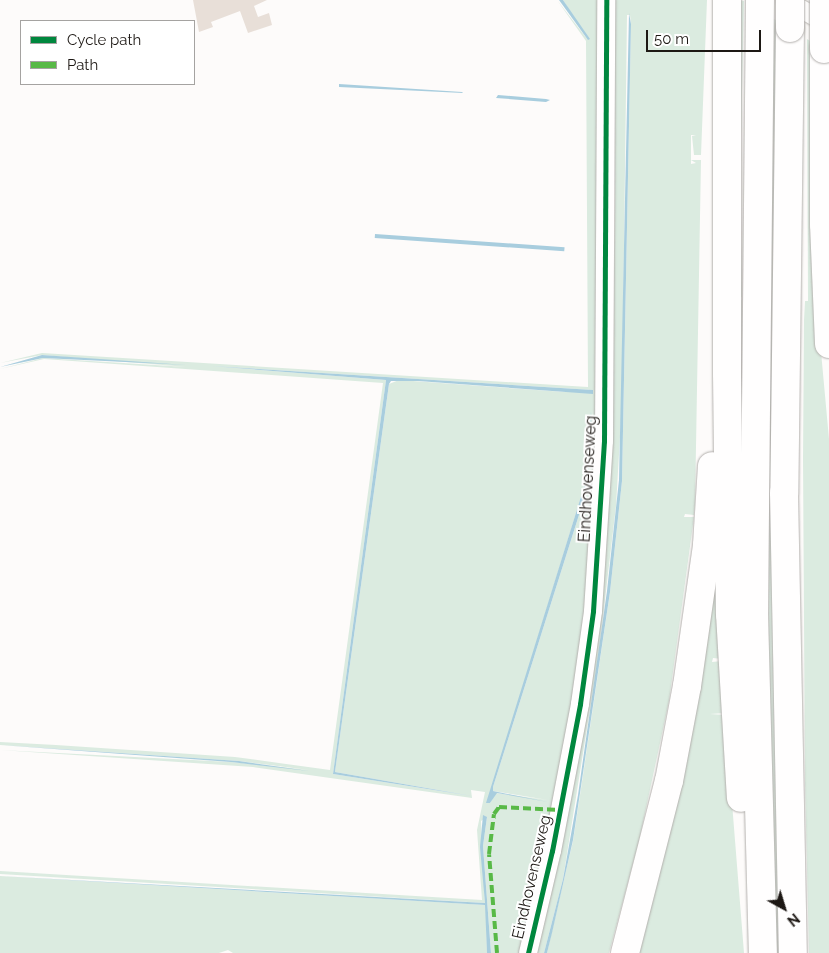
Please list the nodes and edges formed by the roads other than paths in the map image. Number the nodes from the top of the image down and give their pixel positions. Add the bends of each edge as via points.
1 (606, 0) edge
2 (727, 0) edge
3 (788, 0) edge
4 (824, 0) edge
5 (760, 5) edge
6 (826, 37) edge
7 (829, 344) edge
8 (726, 373) junction
9 (762, 921) junction
10 (528, 953) edge
11 (625, 953) edge
12 (763, 953) edge
13 (793, 953) edge

1 - 10 street, Eindhovenseweg via 604,441 593,611 564,791
2 - 8 highway
3 - 6 street
3 - 13 highway, bridge via 784,494
4 - 6 highway, bridge
5 - 9 highway via 754,614
6 - 7 highway via 824,224
8 - 9 highway via 730,614 744,851
8 - 11 highway via 716,428 707,545 687,686 669,781
9 - 12 highway

